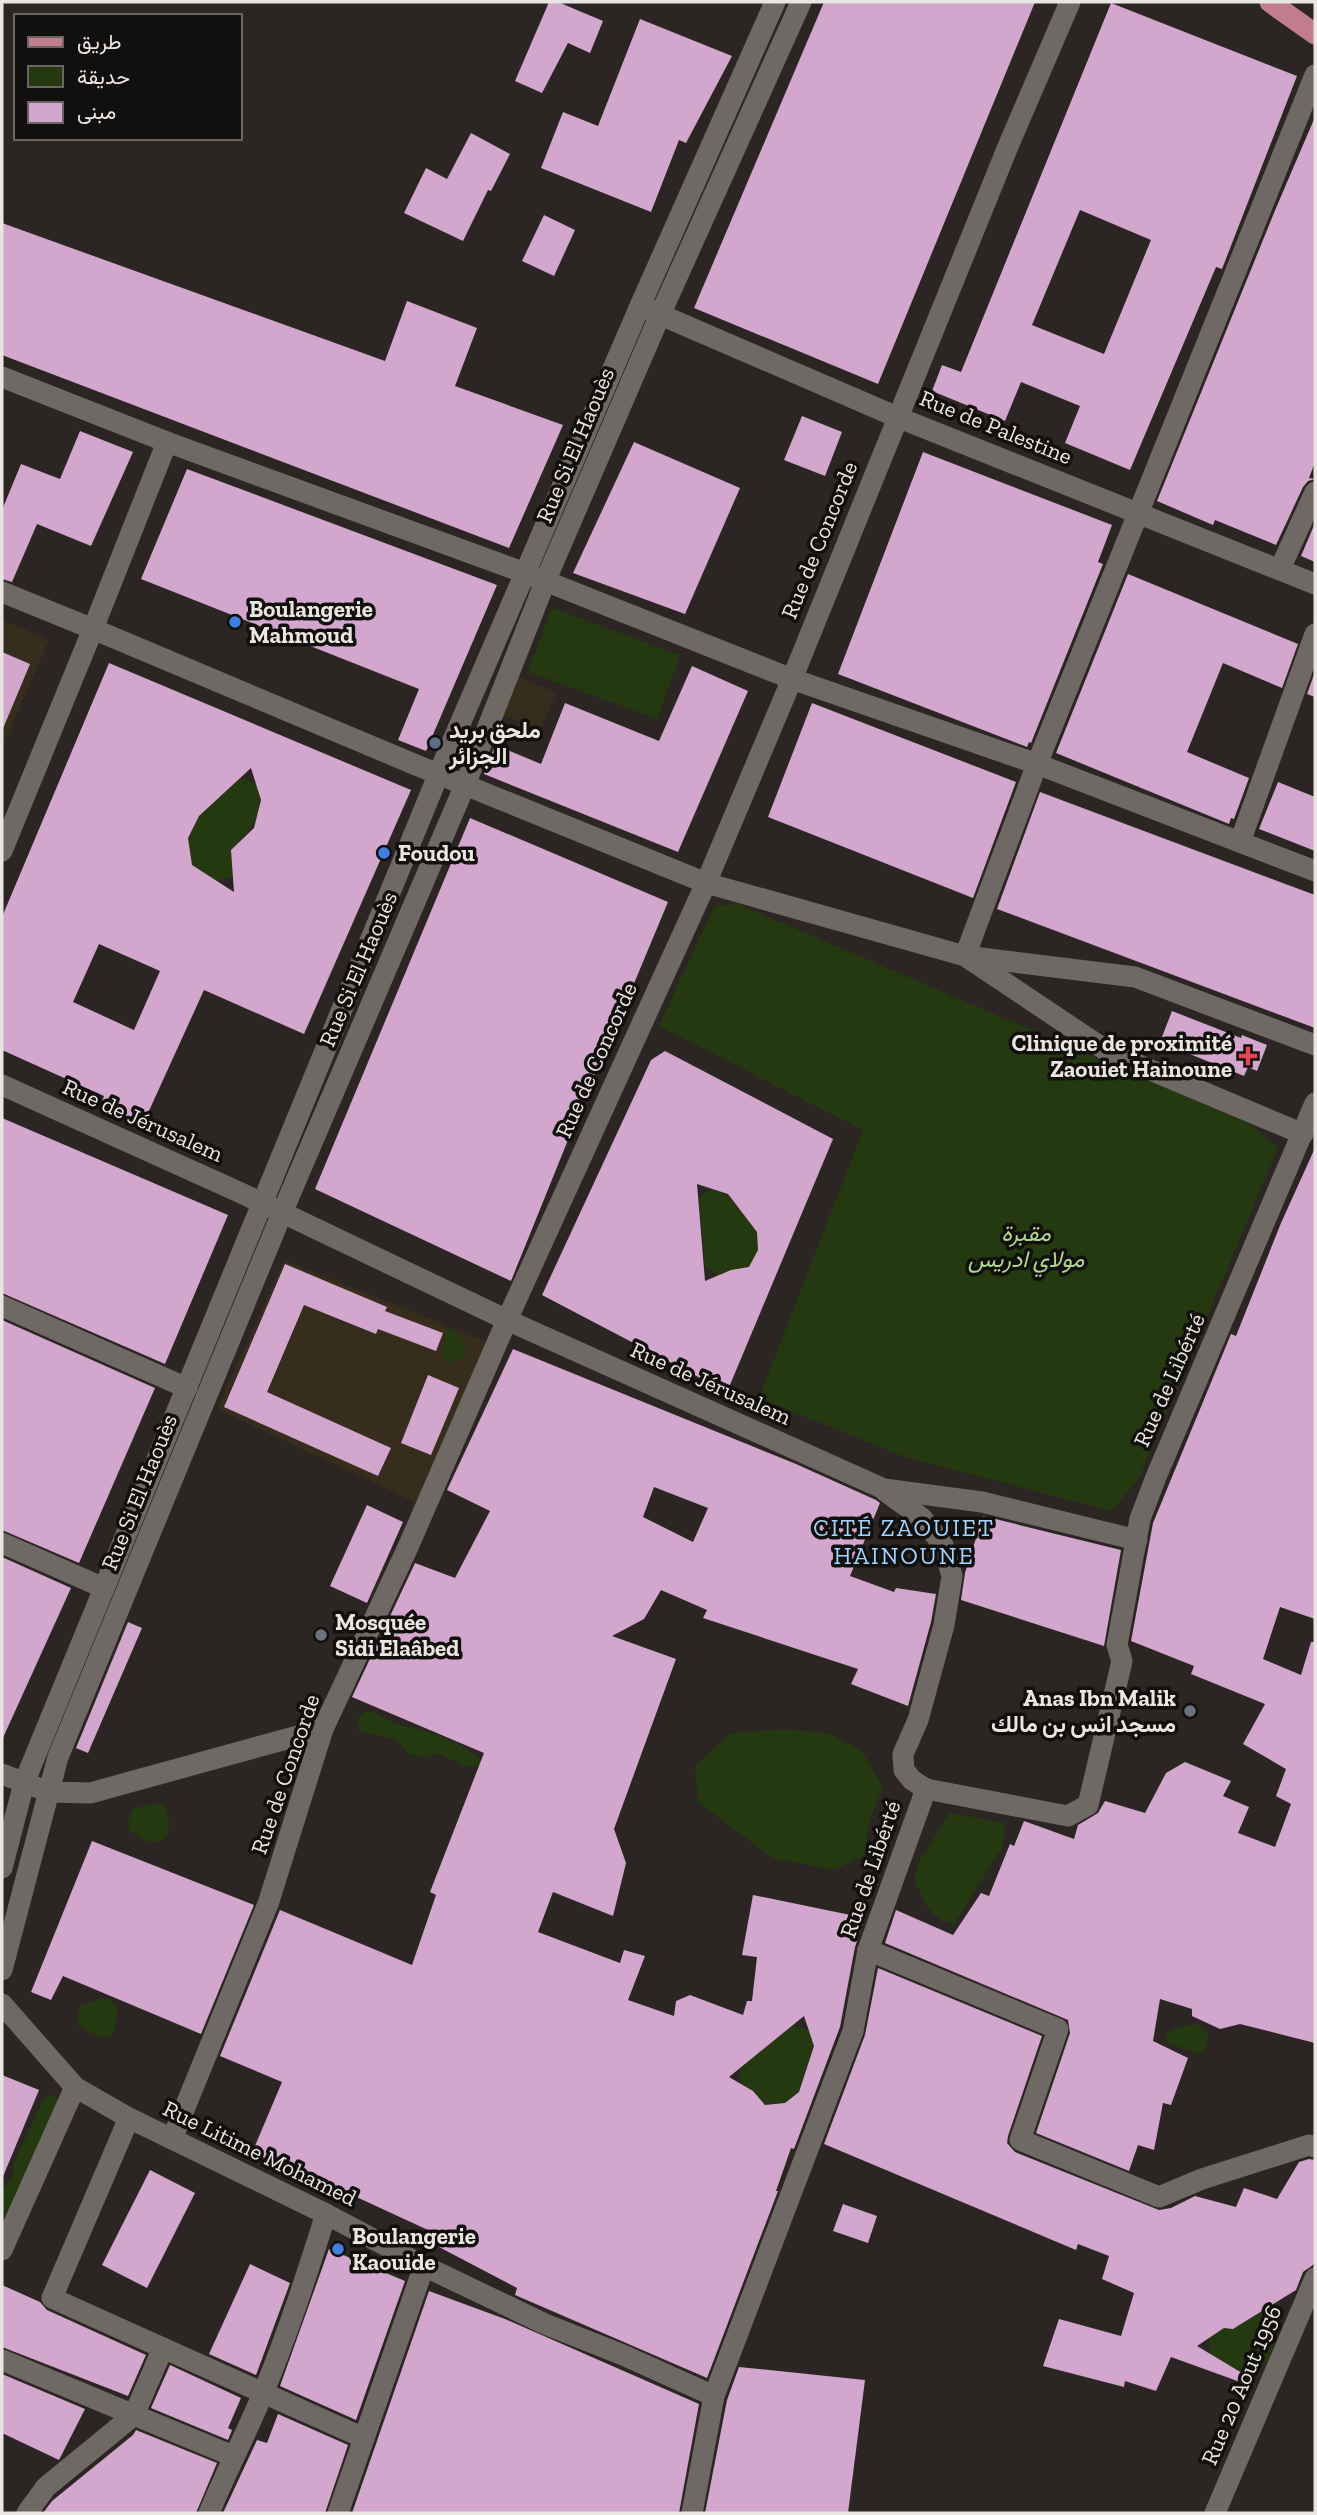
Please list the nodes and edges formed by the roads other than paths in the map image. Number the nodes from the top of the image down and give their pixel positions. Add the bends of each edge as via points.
1 (775, 2) edge
2 (801, 2) edge
3 (1070, 2) edge
4 (1270, 2) edge
5 (1315, 34) edge
6 (1315, 75) edge
7 (650, 310) junction
8 (2, 377) edge
9 (897, 416) junction
10 (167, 442) junction
11 (1315, 492) edge
12 (1140, 513) junction
13 (1280, 569) junction
14 (525, 573) junction
15 (545, 582) junction
16 (1315, 584) edge
17 (2, 592) edge
18 (93, 629) junction
19 (1315, 634) edge
20 (792, 679) junction
21 (1037, 764) junction
22 (439, 774) junction
23 (465, 785) junction
24 (1240, 842) junction
25 (2, 851) edge
26 (1315, 871) edge
27 (706, 883) junction
28 (965, 956) junction
29 (1315, 1045) edge
30 (2, 1085) edge
31 (1315, 1103) edge
32 (1303, 1134) junction
33 (262, 1203) junction
34 (282, 1213) junction
35 (2, 1306) edge
36 (507, 1320) junction
37 (187, 1388) junction
38 (884, 1489) junction
39 (1137, 1540) junction
40 (2, 1543) edge
41 (104, 1588) junction
42 (323, 1729) junction
43 (2, 1774) edge
44 (24, 1783) junction
45 (926, 1789) junction
46 (49, 1792) junction
47 (2, 1868) edge
48 (10, 1914) edge
49 (868, 1950) junction
50 (2, 1970) edge
51 (2, 2004) edge
52 (75, 2087) junction
53 (129, 2118) junction
54 (172, 2139) junction
55 (1315, 2147) edge
56 (326, 2214) junction
57 (2, 2250) edge
58 (424, 2266) junction
59 (1315, 2278) edge
60 (163, 2348) junction
61 (2, 2360) edge
62 (263, 2393) junction
63 (714, 2396) junction
64 (134, 2415) junction
65 (365, 2438) junction
66 (233, 2456) junction
67 (27, 2513) edge
68 (209, 2513) edge
69 (338, 2513) edge
70 (692, 2513) edge
71 (1215, 2513) edge

1 - 7 street, Rue Si El Haouès
2 - 7 street, Rue Si El Haouès
3 - 9 street, Rue de Concorde
4 - 5 main road
6 - 12 street
7 - 9 street, Rue de Palestine
7 - 14 street, Rue Si El Haouès
7 - 15 street, Rue Si El Haouès
8 - 10 street
9 - 12 street, Rue de Palestine
9 - 20 street, Rue de Concorde
10 - 14 street
10 - 18 street
11 - 13 street
12 - 13 street, Rue de Palestine
12 - 21 street
13 - 16 street, Rue de Palestine
14 - 15 street
14 - 22 street, Rue Si El Haouès
15 - 20 street
15 - 23 street, Rue Si El Haouès
17 - 18 street
18 - 22 street
18 - 25 street
19 - 24 street
20 - 21 street
20 - 27 street, Rue de Concorde
21 - 24 street
21 - 28 street
22 - 23 street
22 - 33 street, Rue Si El Haouès
23 - 27 street
23 - 34 street, Rue Si El Haouès
24 - 26 street
27 - 28 street
27 - 36 street, Rue de Concorde
28 - 29 street via 1135,977
28 - 32 street via 1110,1053
30 - 33 street, Rue de Jérusalem
31 - 32 street, Rue de Libérté
32 - 39 street, Rue de Libérté via 1156,1476
33 - 34 street, Rue de Jérusalem
33 - 37 street, Rue Si El Haouès
34 - 36 street, Rue de Jérusalem
34 - 46 street, Rue Si El Haouès via 58,1757
35 - 37 street
36 - 38 street, Rue de Jérusalem
36 - 42 street, Rue de Concorde
37 - 41 street, Rue Si El Haouès
38 - 39 street, Rue de Jérusalem via 982,1502
38 - 45 street via 922,1518 943,1545 952,1576 918,1720 903,1754 904,1770
39 - 45 street, Rue de Libérté via 1117,1645 1122,1661 1088,1805 1068,1816
40 - 41 street
41 - 44 street, Rue Si El Haouès
42 - 46 street via 90,1793
42 - 54 street, Rue de Concorde via 268,1904
43 - 44 street
44 - 46 street
44 - 47 street, Rue Si El Haouès
45 - 49 street, Rue de Libérté
46 - 48 street, Rue Si El Haouès
48 - 50 street, Rue Si El Haouès
49 - 55 street via 1058,2029 1020,2140 1160,2197 1202,2179
49 - 63 street, Rue de Libérté via 853,2031
51 - 52 street, Rue Litime Mohamed
52 - 53 street, Rue Litime Mohamed
52 - 57 street
53 - 54 street, Rue Litime Mohamed
53 - 60 street via 52,2298
54 - 56 street, Rue Litime Mohamed
56 - 58 street, Rue Litime Mohamed
56 - 62 street via 300,2299
58 - 63 street, Rue Litime Mohamed
58 - 65 street
59 - 71 street, Rue 20 Aout 1956
60 - 62 street
60 - 64 street
61 - 64 street
62 - 65 street
62 - 66 street
63 - 70 street, Rue de Libérté
64 - 66 street
64 - 67 street via 46,2487
65 - 69 street
66 - 68 street

